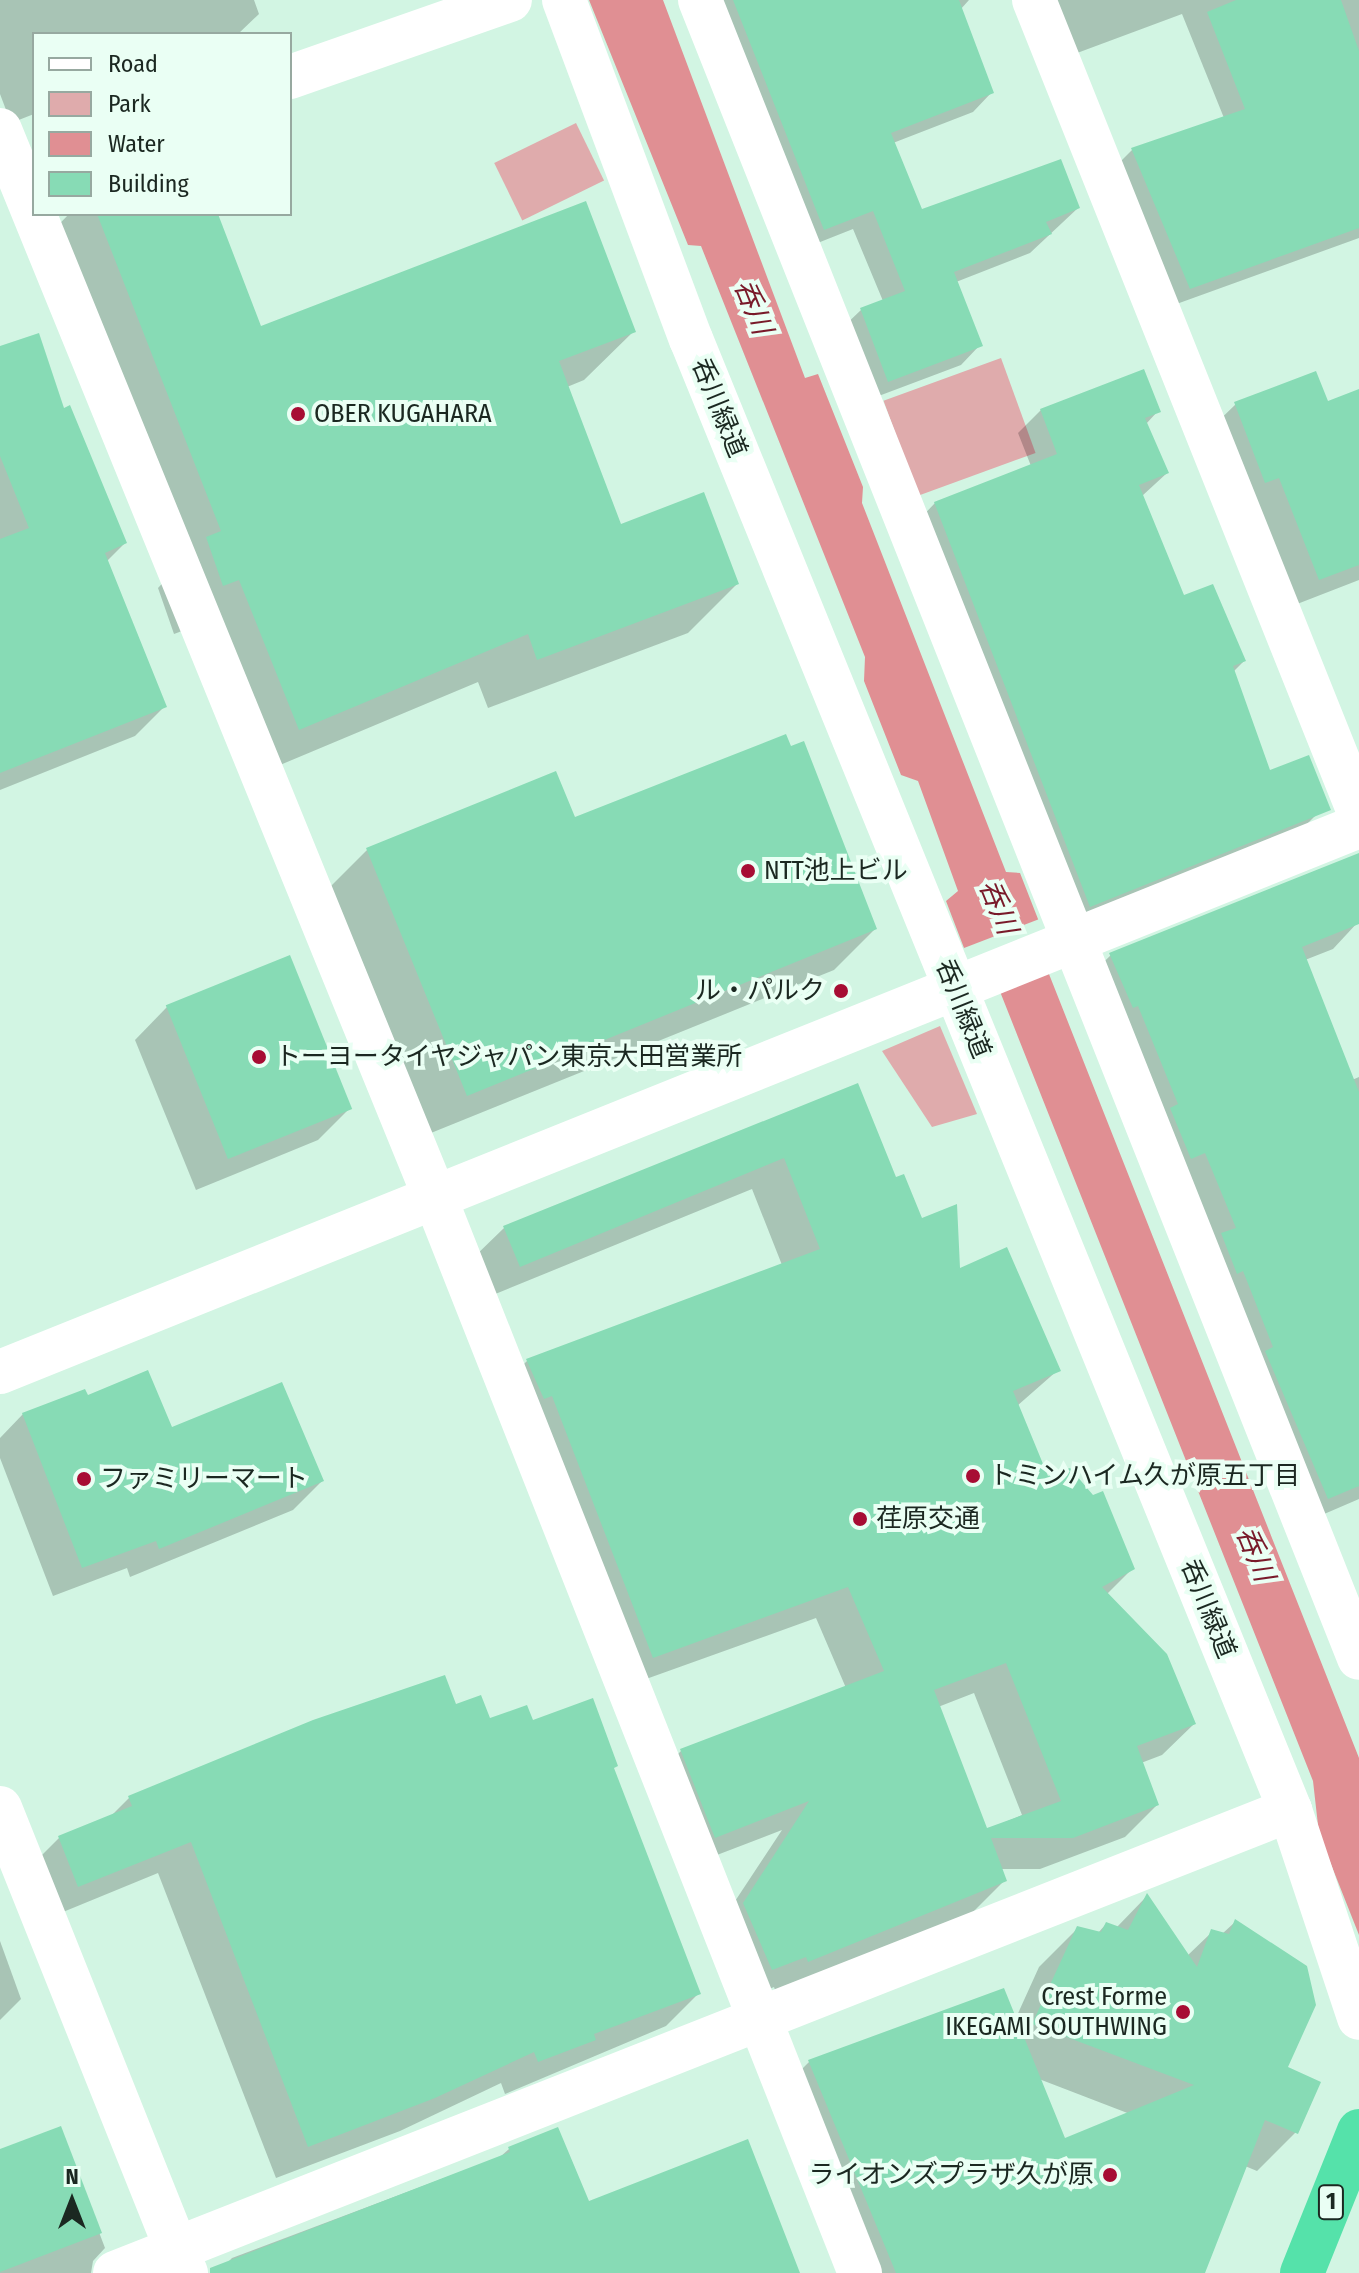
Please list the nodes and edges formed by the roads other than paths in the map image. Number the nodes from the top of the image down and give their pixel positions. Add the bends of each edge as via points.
1 (510, 0) edge
2 (564, 0) edge
3 (700, 0) edge
4 (1034, 0) edge
5 (292, 76) edge
6 (0, 130) edge
7 (17, 172) edge
8 (32, 209) edge
9 (35, 216) edge
10 (1359, 812) edge
11 (1359, 826) edge
12 (1066, 942) junction
13 (964, 984) junction
14 (436, 1200) junction
15 (0, 1372) edge
16 (1359, 1658) edge
17 (0, 1808) edge
18 (1290, 1810) junction
19 (1359, 2018) edge
20 (759, 2019) junction
21 (1359, 2131) edge
22 (181, 2261) edge
23 (115, 2273) edge
24 (860, 2273) edge
25 (1302, 2273) edge

1 - 5 street
2 - 13 street, 呑川緑道 via 691,339
3 - 12 street
4 - 10 street
6 - 7 street
7 - 8 street
9 - 14 street
11 - 12 street
12 - 13 street
12 - 16 street
13 - 14 street
13 - 18 street, 呑川緑道
14 - 15 street
14 - 20 street
17 - 22 street
18 - 19 street, 呑川緑道
18 - 20 street
20 - 22 street
20 - 24 street
21 - 25 highway, 1
22 - 23 street

